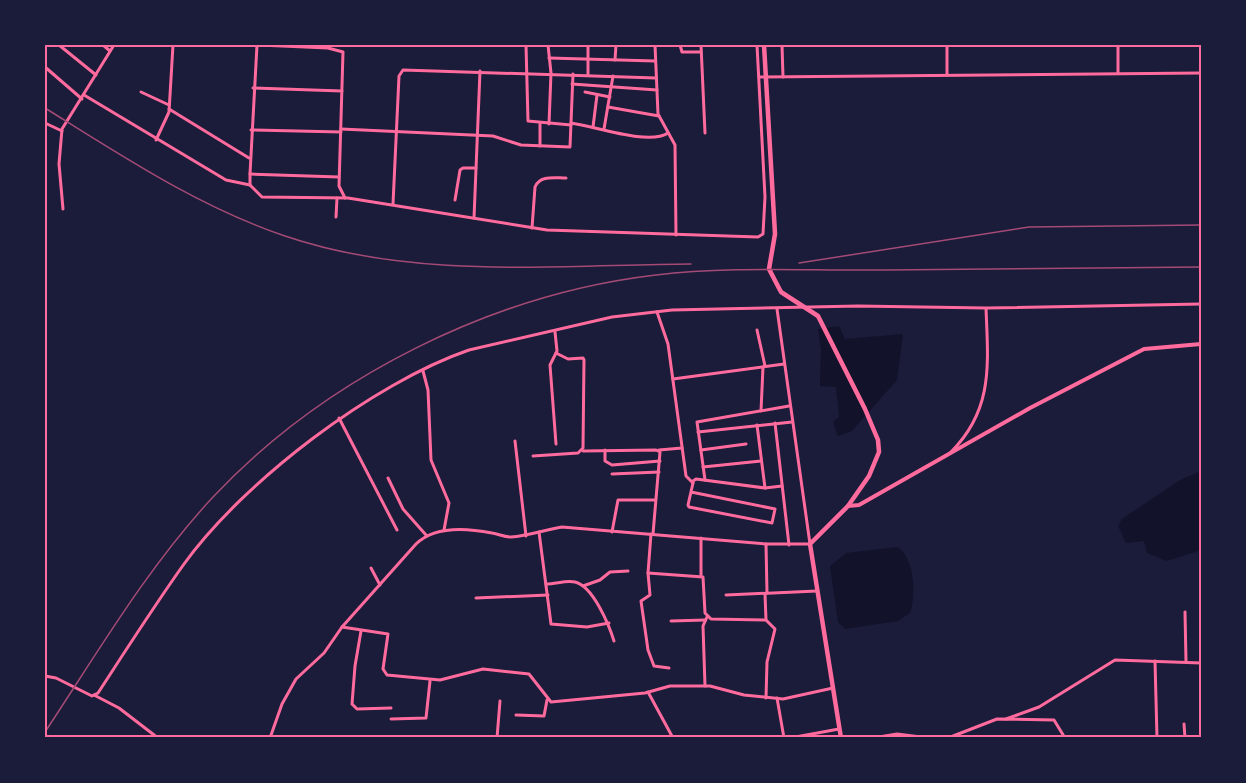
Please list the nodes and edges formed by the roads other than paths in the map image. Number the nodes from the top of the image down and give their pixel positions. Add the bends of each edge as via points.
1 (59, 45) edge
2 (103, 45) edge
3 (114, 45) edge
4 (173, 45) edge
5 (258, 45) edge
6 (278, 45) edge
7 (526, 45) edge
8 (548, 45) edge
9 (588, 45) edge
10 (616, 45) edge
11 (636, 45) edge
12 (655, 45) edge
13 (680, 45) edge
14 (700, 45) edge
15 (757, 45) edge
16 (764, 45) edge
17 (782, 45) edge
18 (947, 45) edge
19 (1118, 45) edge
20 (110, 51) junction
21 (701, 52) junction
22 (549, 58) junction
23 (587, 59) junction
24 (615, 60) junction
25 (655, 61) junction
26 (45, 67) edge
27 (480, 71) junction
28 (551, 73) junction
29 (1201, 73) edge
30 (527, 74) junction
31 (573, 74) junction
32 (1118, 74) junction
33 (96, 75) junction
34 (588, 75) junction
35 (947, 75) junction
36 (613, 76) junction
37 (759, 77) junction
38 (783, 77) junction
39 (656, 78) junction
40 (572, 84) junction
41 (611, 87) junction
42 (253, 88) junction
43 (657, 90) junction
44 (342, 91) junction
45 (141, 92) dead end
46 (585, 92) dead end
47 (597, 94) junction
48 (83, 97) junction
49 (610, 97) junction
50 (170, 107) junction
51 (608, 107) junction
52 (659, 116) junction
53 (45, 123) edge
54 (540, 124) junction
55 (549, 124) junction
56 (571, 124) junction
57 (593, 127) junction
58 (604, 129) junction
59 (251, 130) junction
60 (62, 131) junction
61 (341, 131) junction
62 (397, 131) junction
63 (668, 133) junction
64 (705, 133) dead end
65 (477, 135) junction
66 (156, 140) junction
67 (540, 146) junction
68 (250, 159) junction
69 (476, 168) junction
70 (250, 174) junction
71 (339, 177) junction
72 (566, 178) dead end
73 (250, 185) junction
74 (337, 198) junction
75 (345, 198) junction
76 (455, 200) dead end
77 (393, 204) junction
78 (63, 209) dead end
79 (336, 217) dead end
80 (474, 218) junction
81 (532, 228) junction
82 (676, 235) junction
83 (1201, 304) edge
84 (986, 308) junction
85 (777, 309) junction
86 (657, 312) junction
87 (758, 330) dead end
88 (555, 332) junction
89 (1201, 344) edge
90 (556, 353) junction
91 (784, 364) junction
92 (764, 366) junction
93 (423, 370) junction
94 (673, 379) junction
95 (789, 406) junction
96 (761, 411) junction
97 (339, 418) junction
98 (792, 422) junction
99 (775, 423) junction
100 (757, 425) junction
101 (698, 432) junction
102 (515, 441) dead end
103 (556, 444) dead end
104 (746, 444) dead end
105 (681, 448) junction
106 (605, 450) junction
107 (657, 450) junction
108 (701, 450) junction
109 (582, 451) junction
110 (948, 455) junction
111 (533, 456) dead end
112 (762, 460) junction
113 (660, 462) junction
114 (703, 468) junction
115 (659, 472) junction
116 (612, 474) dead end
117 (388, 478) dead end
118 (705, 480) junction
119 (693, 483) junction
120 (782, 486) junction
121 (765, 488) junction
122 (691, 492) junction
123 (656, 500) junction
124 (848, 506) junction
125 (397, 530) dead end
126 (444, 530) junction
127 (539, 532) junction
128 (612, 532) junction
129 (652, 534) junction
130 (426, 535) junction
131 (526, 536) junction
132 (701, 538) junction
133 (766, 544) junction
134 (810, 544) junction
135 (789, 545) junction
136 (371, 568) dead end
137 (628, 571) dead end
138 (648, 573) junction
139 (701, 576) junction
140 (546, 584) junction
141 (380, 585) junction
142 (583, 586) junction
143 (817, 591) junction
144 (766, 593) junction
145 (548, 595) junction
146 (726, 595) dead end
147 (476, 598) dead end
148 (1185, 612) dead end
149 (706, 618) junction
150 (766, 620) junction
151 (671, 621) dead end
152 (609, 623) junction
153 (342, 627) junction
154 (362, 631) junction
155 (614, 641) dead end
156 (1155, 661) junction
157 (1186, 662) junction
158 (1201, 663) edge
159 (669, 669) dead end
160 (45, 676) edge
161 (430, 680) junction
162 (705, 686) junction
163 (833, 688) junction
164 (648, 692) junction
165 (94, 695) junction
166 (766, 698) junction
167 (777, 699) junction
168 (500, 700) dead end
169 (547, 700) junction
170 (391, 708) dead end
171 (516, 715) dead end
172 (391, 719) dead end
173 (1006, 719) junction
174 (1184, 724) dead end
175 (839, 729) junction
176 (898, 736) edge
177 (883, 737) edge
178 (158, 738) edge
179 (270, 738) edge
180 (497, 738) edge
181 (673, 738) edge
182 (784, 738) edge
183 (790, 738) edge
184 (841, 738) edge
185 (873, 738) edge
186 (929, 738) edge
187 (948, 738) edge
188 (1065, 738) edge
189 (1157, 738) edge
190 (1185, 738) edge

1 - 33 street
2 - 20 street
3 - 20 street
4 - 50 street
5 - 6 street
5 - 42 street
6 - 44 street via 340,50
7 - 30 street
8 - 22 street
9 - 23 street
10 - 24 street
11 - 12 street
12 - 25 street
13 - 21 street via 682,52
14 - 21 street
15 - 37 street
16 - 124 highway via 775,225 769,269 781,292 818,316 878,440 877,461
17 - 38 street
18 - 35 street
19 - 32 street
20 - 33 street
21 - 64 street
22 - 23 street
22 - 28 street
23 - 24 street
23 - 34 street
24 - 25 street
25 - 39 street
26 - 48 street
27 - 30 street
27 - 62 street via 400,72
27 - 65 street
28 - 30 street
28 - 31 street
28 - 55 street
29 - 32 street
30 - 54 street via 528,121
31 - 34 street
31 - 40 street
32 - 35 street
33 - 48 street
34 - 36 street
35 - 38 street
36 - 39 street
36 - 41 street
37 - 38 street
37 - 82 street via 764,234
39 - 43 street
40 - 41 street
40 - 56 street
41 - 43 street
41 - 49 street
42 - 44 street
42 - 59 street
43 - 52 street
44 - 61 street
45 - 50 street
46 - 47 street
47 - 49 street
47 - 57 street
48 - 60 street
48 - 66 street
49 - 51 street
50 - 66 street
50 - 68 street
51 - 52 street
51 - 58 street
52 - 63 street
53 - 60 street
54 - 55 street
54 - 67 street
55 - 56 street
56 - 57 street
56 - 67 street via 570,147
57 - 58 street
58 - 63 street via 643,137 662,137
59 - 61 street
59 - 68 street
60 - 78 street via 59,164
61 - 62 street
61 - 71 street
62 - 65 street
62 - 77 street
63 - 82 street via 675,145
65 - 67 street
65 - 69 street
66 - 73 street via 226,180
68 - 70 street
69 - 76 street via 460,170
69 - 80 street
70 - 71 street
70 - 73 street
71 - 75 street
72 - 81 street via 544,178 536,184
73 - 74 street via 262,197
74 - 75 street
74 - 79 street
75 - 77 street
77 - 80 street
80 - 81 street
81 - 82 street
83 - 84 street
84 - 85 street
84 - 110 street via 988,356 978,418
85 - 86 street
85 - 91 street
86 - 88 street via 612,317
86 - 94 street via 668,344
87 - 92 street
88 - 90 street
88 - 93 street via 469,350
89 - 110 street via 1144,349
90 - 103 street via 550,365
90 - 109 street via 585,360
91 - 92 street
91 - 95 street
92 - 94 street
92 - 96 street
93 - 97 street
93 - 126 street via 428,390 431,460 449,503
94 - 105 street
95 - 96 street
95 - 98 street
96 - 101 street via 699,421
97 - 125 street
97 - 165 street via 276,469 185,562
98 - 99 street
98 - 134 street
99 - 100 street
99 - 120 street
100 - 101 street
100 - 112 street
101 - 108 street
102 - 131 street
104 - 108 street
105 - 107 street
105 - 119 street via 686,476
106 - 107 street
106 - 109 street
106 - 113 street via 605,461 612,465
107 - 113 street
108 - 114 street
109 - 111 street
110 - 124 street via 859,505
112 - 114 street
112 - 121 street
113 - 115 street
114 - 118 street
115 - 116 street
115 - 123 street
117 - 130 street via 403,509
118 - 119 street via 695,479
118 - 121 street
119 - 122 street
120 - 121 street
120 - 135 street
122 - 122 street via 689,507 775,522 776,509
123 - 128 street via 620,499
123 - 129 street
124 - 134 highway
126 - 130 street
126 - 131 street
127 - 128 street via 562,527
127 - 131 street
127 - 140 street
128 - 129 street
129 - 132 street
129 - 138 street
130 - 141 street
132 - 133 street
132 - 139 street
133 - 135 street
133 - 144 street
134 - 135 street
134 - 143 highway
136 - 141 street
137 - 142 street via 608,572 600,580
138 - 139 street
138 - 159 street via 650,595 641,601 648,650 654,666
139 - 149 street via 705,582
140 - 142 street via 573,582
140 - 145 street
141 - 153 street
142 - 152 street
143 - 144 street
143 - 163 highway
144 - 146 street
144 - 150 street
145 - 147 street
145 - 152 street via 553,625 587,627
148 - 157 street
149 - 150 street
149 - 151 street
149 - 162 street
150 - 166 street via 775,629 767,662
152 - 155 street
153 - 154 street
153 - 179 street via 324,653 296,679
154 - 161 street via 388,636 385,673
154 - 170 street via 354,666 353,706
156 - 157 street
156 - 173 street via 1112,661 1044,704
156 - 189 street
157 - 158 street
160 - 165 street
161 - 169 street via 451,679 483,669 529,674
161 - 172 street via 426,718
162 - 164 street via 670,686
162 - 166 street
163 - 167 street
163 - 175 highway
164 - 169 street
164 - 181 street
165 - 178 street via 119,708
166 - 167 street
167 - 182 street
168 - 180 street
169 - 171 street via 544,717
173 - 187 street
173 - 188 street via 1054,720
174 - 190 street
175 - 183 street
175 - 184 highway
176 - 177 street
176 - 186 street
177 - 185 street

